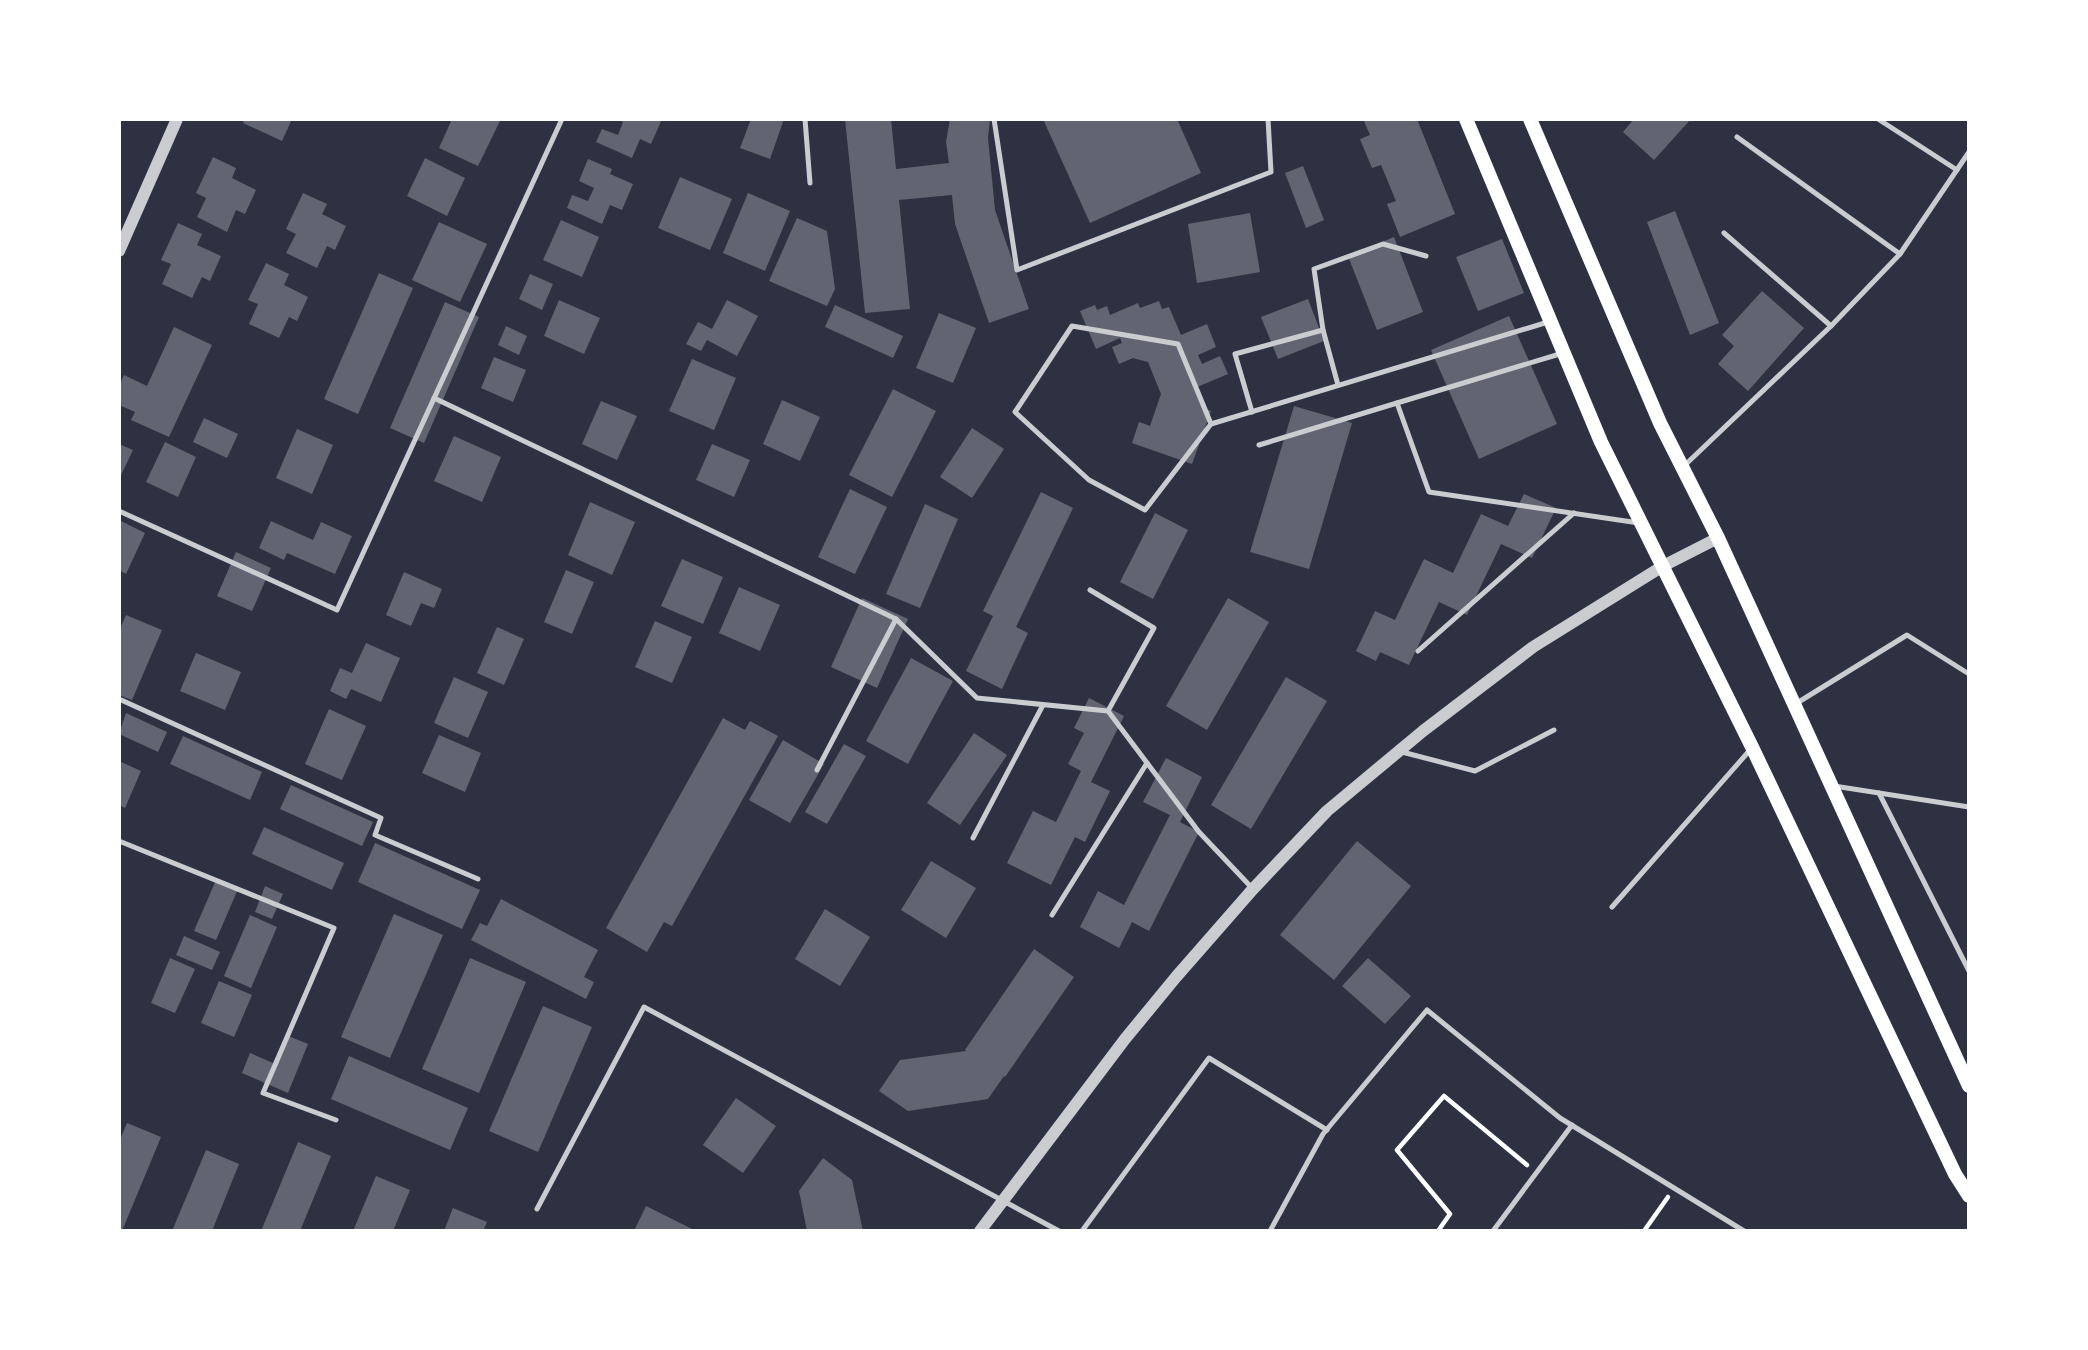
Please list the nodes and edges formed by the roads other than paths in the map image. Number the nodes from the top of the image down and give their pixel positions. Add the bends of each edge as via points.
1 (177, 119) edge
2 (562, 119) edge
3 (805, 119) edge
4 (994, 119) edge
5 (1268, 119) edge
6 (1466, 119) edge
7 (1530, 119) edge
8 (1878, 119) edge
9 (1737, 137) dead end
10 (1969, 152) edge
11 (1957, 170) junction
12 (810, 183) dead end
13 (1724, 233) dead end
14 (120, 248) edge
15 (1900, 254) junction
16 (1426, 257) dead end
17 (1551, 321) junction
18 (1831, 326) junction
19 (1323, 330) junction
20 (1564, 352) junction
21 (1338, 385) junction
22 (434, 398) junction
23 (1396, 404) junction
24 (1252, 412) junction
25 (1210, 424) junction
26 (1259, 445) dead end
27 (1682, 467) junction
28 (119, 512) edge
29 (1573, 513) junction
30 (1642, 523) junction
31 (1717, 538) junction
32 (1663, 566) junction
33 (1090, 590) dead end
34 (896, 619) junction
35 (1418, 651) dead end
36 (1969, 674) edge
37 (119, 699) edge
38 (1043, 705) junction
39 (1794, 705) junction
40 (1108, 711) junction
41 (1554, 730) dead end
42 (1752, 747) junction
43 (1399, 752) junction
44 (1147, 763) junction
45 (817, 770) dead end
46 (1830, 785) junction
47 (1879, 793) junction
48 (1969, 807) edge
49 (973, 838) dead end
50 (119, 841) edge
51 (478, 879) dead end
52 (1253, 889) junction
53 (1612, 907) dead end
54 (1052, 915) dead end
55 (1969, 971) edge
56 (1969, 1086) edge
57 (336, 1120) dead end
58 (1572, 1125) junction
59 (1327, 1130) junction
60 (1969, 1196) edge
61 (1003, 1202) junction
62 (537, 1209) dead end
63 (980, 1231) edge
64 (1059, 1231) edge
65 (1082, 1231) edge
66 (1270, 1231) edge
67 (1493, 1231) edge
68 (1744, 1231) edge

1 - 14 street
2 - 22 lane
3 - 12 lane
4 - 5 lane via 1017,270 1271,172
6 - 17 main road
7 - 27 main road
8 - 11 lane
9 - 15 lane
10 - 11 lane
11 - 15 lane
13 - 18 lane
15 - 18 lane
16 - 19 lane via 1383,244 1314,269
17 - 20 main road
17 - 21 lane
18 - 27 lane
19 - 21 lane
19 - 24 lane via 1235,354
20 - 23 lane
20 - 30 main road via 1601,442
21 - 24 lane
22 - 28 lane via 337,610
22 - 34 lane
23 - 26 lane
23 - 29 lane via 1429,492
24 - 25 lane
25 - 25 lane via 1145,510 1089,480 1015,412 1072,327 1178,344
27 - 31 main road
29 - 30 lane
29 - 35 lane
30 - 32 main road
31 - 32 street
31 - 39 main road
32 - 42 main road
32 - 43 street via 1533,647
33 - 40 lane via 1154,628
34 - 38 lane via 977,698
34 - 45 lane
36 - 39 lane via 1907,635
37 - 51 lane via 381,818 375,835
38 - 40 lane
38 - 49 lane
39 - 46 main road
40 - 44 lane
41 - 43 lane via 1475,771
42 - 53 lane
42 - 60 main road
43 - 52 street via 1327,811
44 - 52 lane via 1199,832
44 - 54 lane
46 - 47 lane
46 - 56 main road
47 - 48 lane
47 - 55 lane
50 - 57 lane via 334,928 263,1093
52 - 61 street via 1125,1039
58 - 59 lane via 1427,1010
58 - 67 lane
58 - 68 lane
59 - 65 lane via 1209,1058
59 - 66 lane
61 - 62 lane via 644,1007
61 - 63 street
61 - 64 lane

